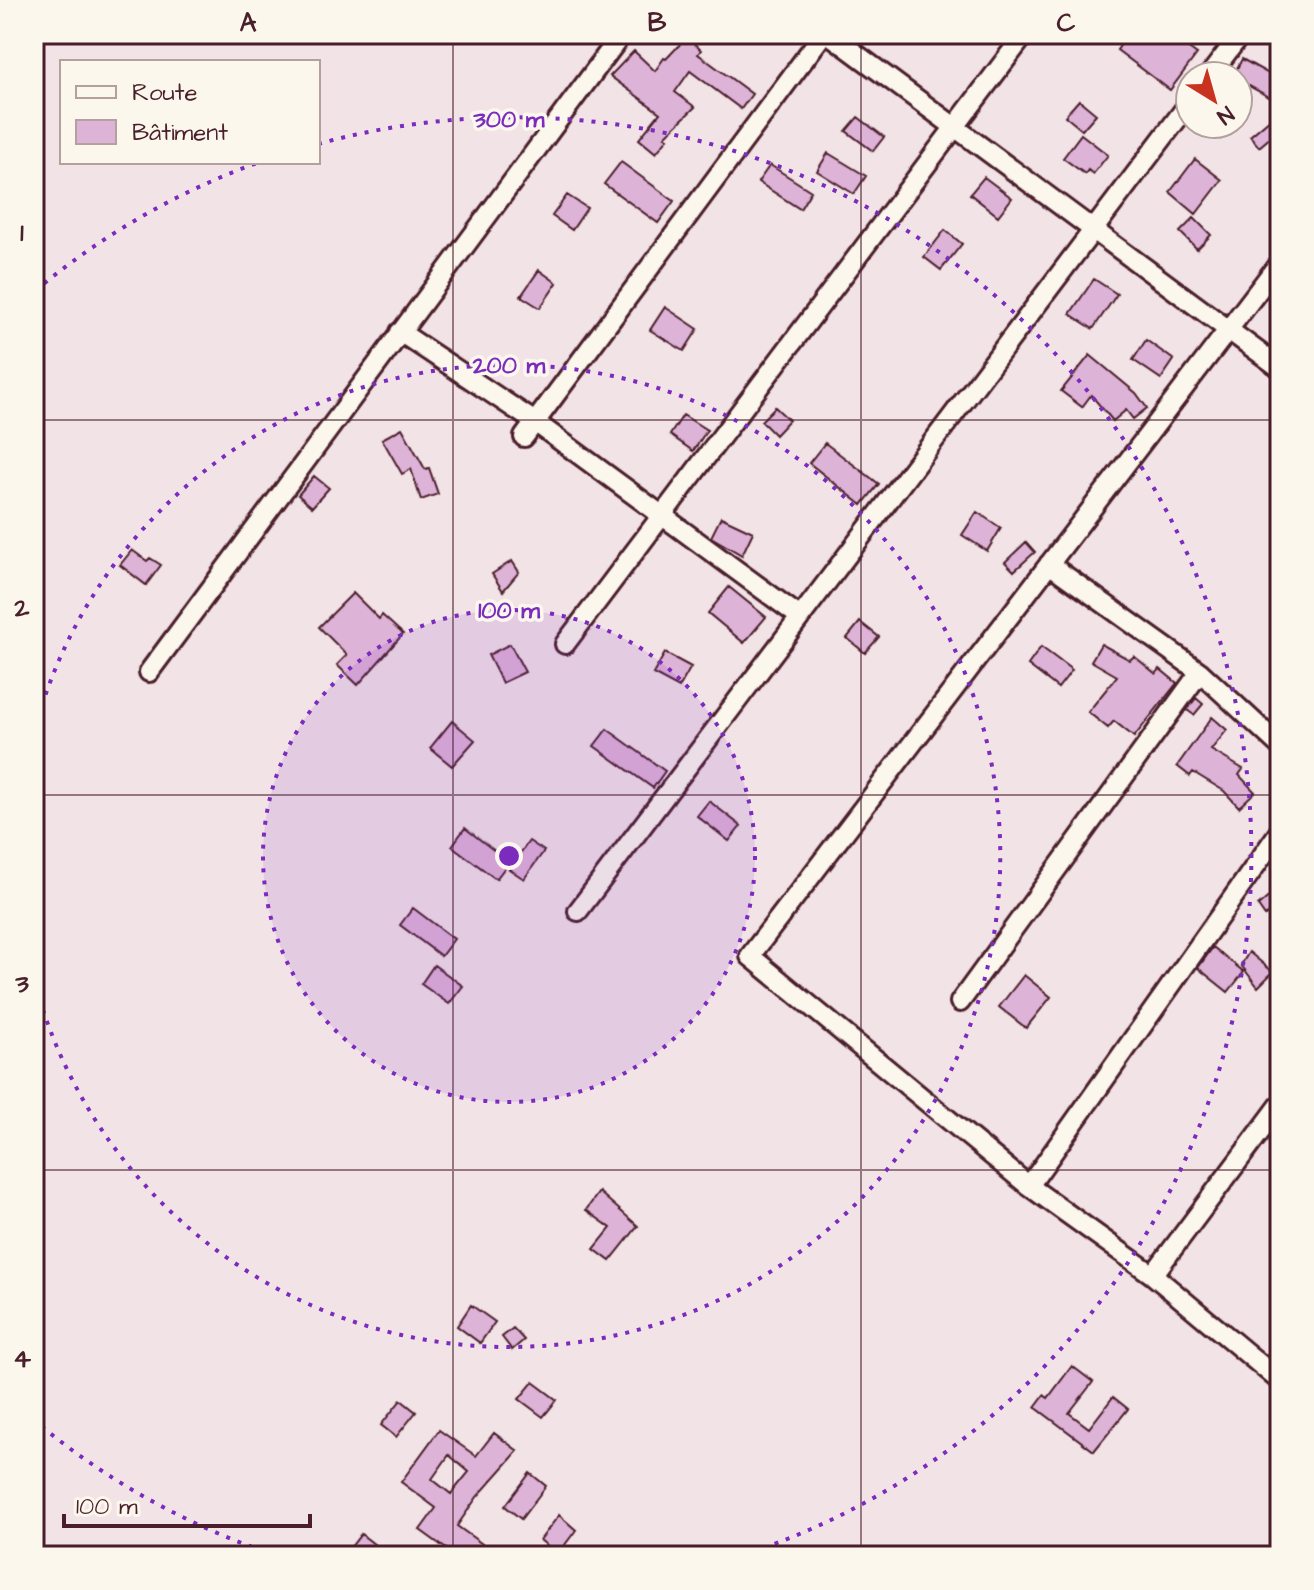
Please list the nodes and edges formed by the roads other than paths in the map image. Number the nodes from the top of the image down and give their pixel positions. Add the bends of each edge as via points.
1 (622, 34) edge
2 (826, 34) edge
3 (1025, 34) edge
4 (1241, 34) edge
5 (1221, 60) edge
6 (1174, 123) edge
7 (955, 127) junction
8 (1093, 229) junction
9 (1280, 262) edge
10 (1229, 329) junction
11 (400, 332) junction
12 (1280, 368) edge
13 (529, 429) junction
14 (662, 515) junction
15 (1049, 564) junction
16 (800, 617) junction
17 (565, 644) dead end
18 (149, 672) dead end
19 (1200, 672) junction
20 (1280, 746) edge
21 (1280, 831) edge
22 (578, 911) dead end
23 (960, 1002) dead end
24 (1280, 1105) edge
25 (1029, 1186) junction
26 (1153, 1275) junction
27 (1280, 1381) edge

1 - 11 street
2 - 7 street
2 - 13 street
3 - 7 street
4 - 5 street
6 - 8 street
7 - 8 street
7 - 14 street
8 - 10 street
8 - 16 street
9 - 10 street
10 - 12 street
10 - 15 street
11 - 13 street
11 - 18 street
13 - 14 street
14 - 16 street
14 - 17 street
15 - 19 street
15 - 25 street via 750,956
16 - 22 street
19 - 20 street
19 - 23 street
21 - 25 street
24 - 26 street
25 - 26 street
26 - 27 street

